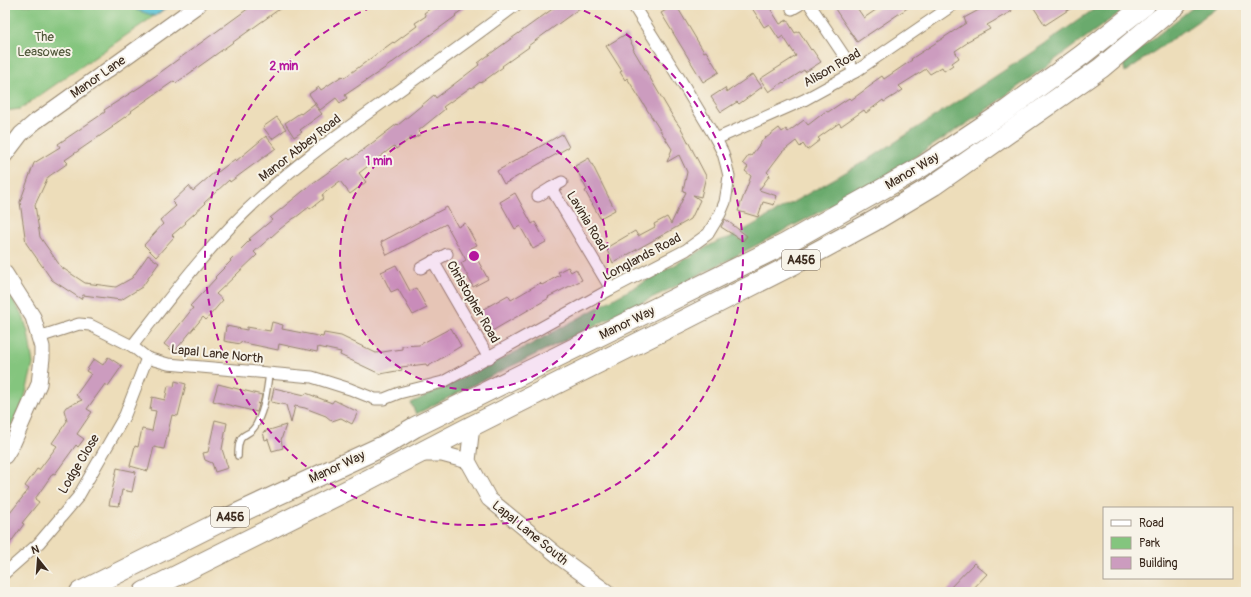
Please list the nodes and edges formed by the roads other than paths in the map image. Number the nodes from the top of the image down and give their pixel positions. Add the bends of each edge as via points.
1 (198, 5) edge
2 (516, 5) edge
3 (633, 5) edge
4 (810, 5) edge
5 (953, 5) edge
6 (1144, 5) edge
7 (1176, 5) edge
8 (855, 72) junction
9 (716, 139) junction
10 (5, 155) edge
11 (562, 182) dead end
12 (551, 188) junction
13 (538, 196) dead end
14 (447, 254) dead end
15 (433, 261) junction
16 (421, 268) dead end
17 (5, 273) edge
18 (611, 289) junction
19 (39, 337) junction
20 (132, 346) junction
21 (147, 358) junction
22 (489, 358) junction
23 (269, 374) junction
24 (399, 393) joint
25 (472, 426) junction
26 (419, 454) junction
27 (5, 456) edge
28 (238, 456) dead end
29 (468, 461) junction
30 (7, 568) edge
31 (80, 592) edge
32 (144, 592) edge
33 (607, 592) edge

1 - 10 main road, Manor Lane via 35,122 21,134
2 - 20 street, Manor Abbey Road via 299,163 261,196 198,262
3 - 9 street, Longlands Road
4 - 8 street
5 - 8 street, Alison Road
6 - 31 highway, Manor Way / A456 via 1064,69 923,166 785,244 415,427 383,446 228,518
7 - 25 highway, Manor Way / A456 via 1101,68 934,185 874,221
8 - 9 street, Alison Road via 804,100
9 - 18 street, Longlands Road via 729,176 725,202 708,234 686,250
11 - 12 street, Lavinia Road
12 - 13 street, Lavinia Road
12 - 18 street, Lavinia Road
14 - 15 street, Christopher Road
15 - 16 street, Christopher Road
15 - 22 street, Christopher Road
17 - 19 main road via 33,317
18 - 22 street, Longlands Road
19 - 20 street, Lapal Lane North via 79,324 90,325
19 - 27 main road via 42,358 39,384
20 - 21 street, Lapal Lane North
21 - 23 street, Lapal Lane North via 168,364
21 - 30 street, Lodge Close via 125,415 78,497 39,543
22 - 24 street, Longlands Road via 443,382
23 - 24 street, Lapal Lane North via 312,377 375,400
23 - 28 lane via 264,407 257,425 240,439
25 - 26 highway, Manor Way / A456
25 - 29 main road
26 - 29 main road via 442,454
26 - 32 highway, Manor Way / A456
29 - 33 main road, Lapal Lane South via 489,499

